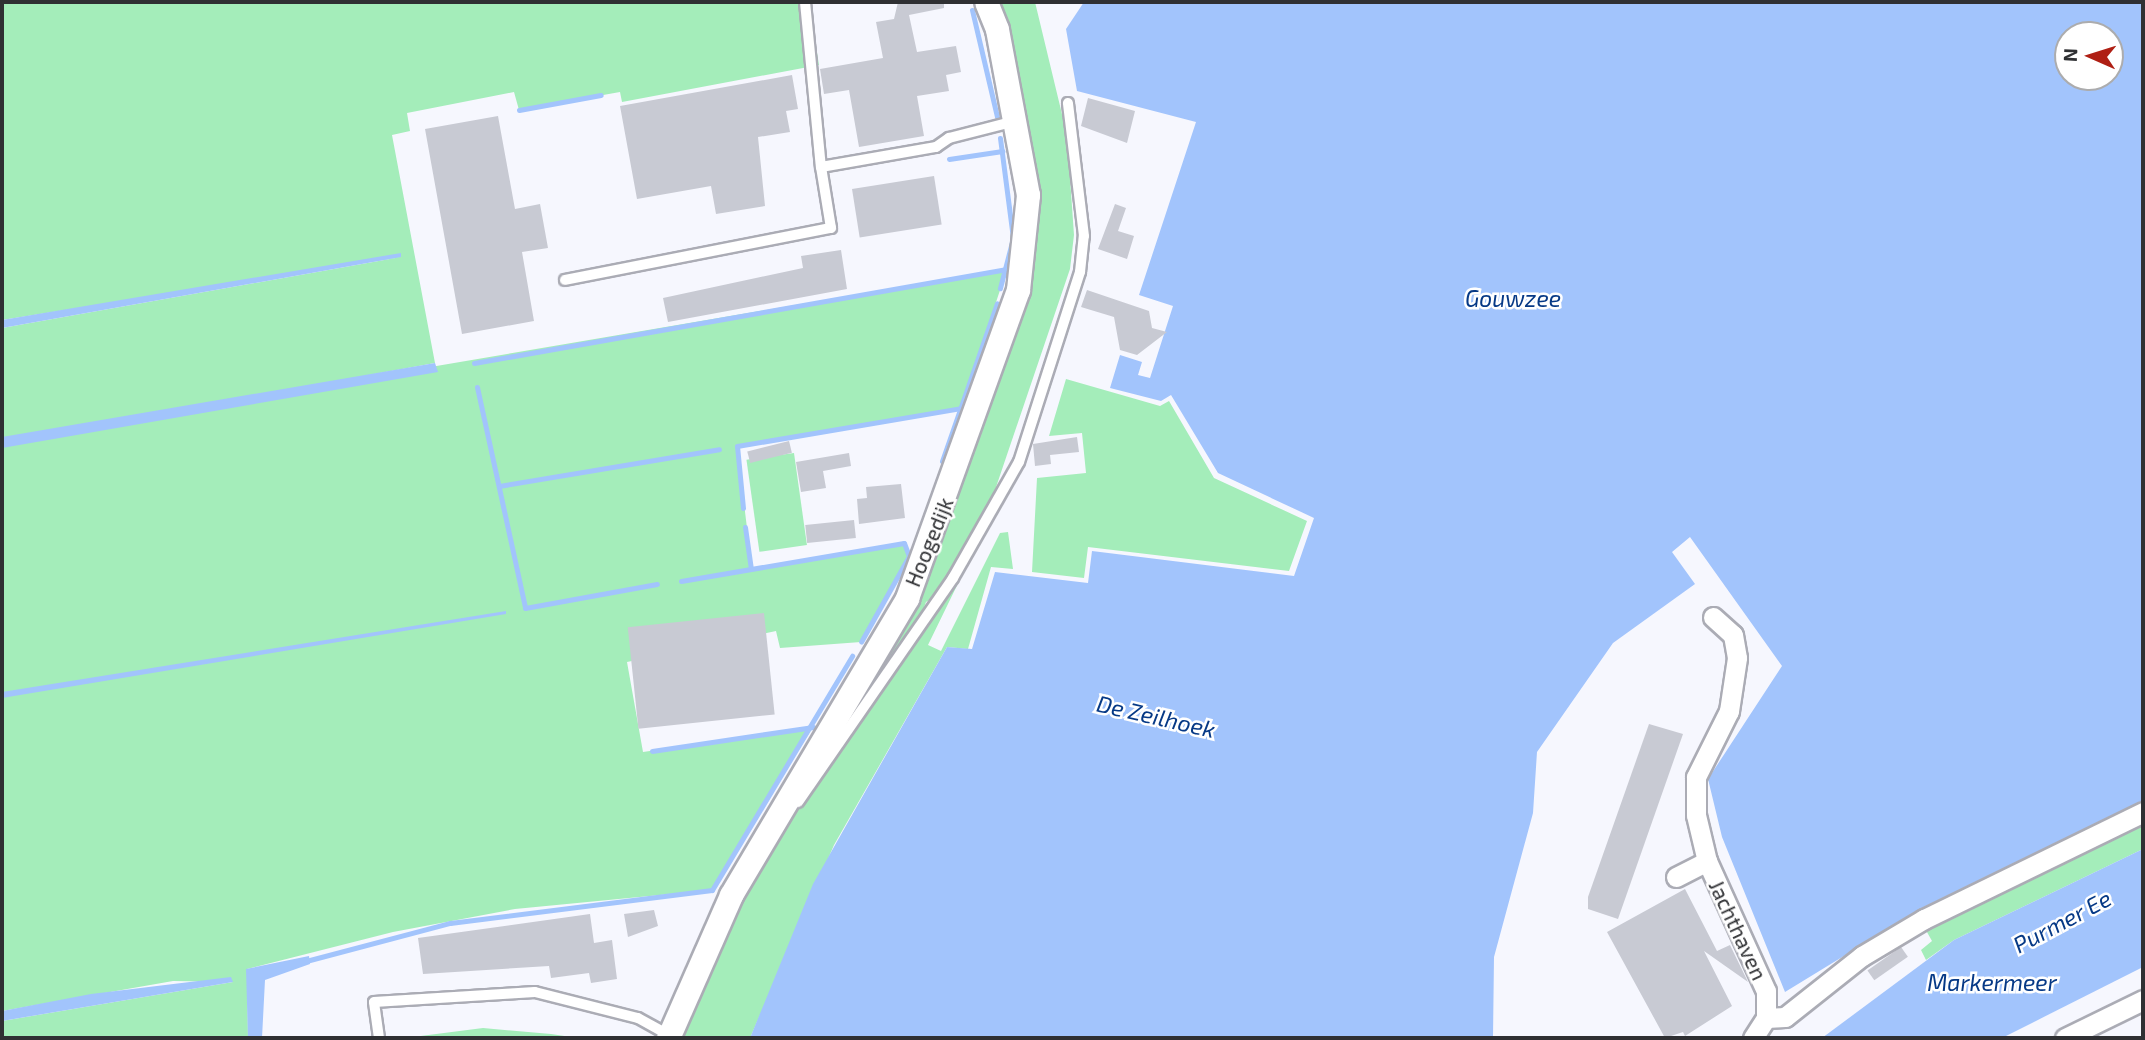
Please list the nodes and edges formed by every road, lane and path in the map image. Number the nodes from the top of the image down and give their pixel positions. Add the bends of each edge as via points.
1 (805, 2) edge
2 (985, 2) edge
3 (1068, 103) dead end
4 (1015, 121) junction
5 (821, 167) junction
6 (565, 280) dead end
7 (1713, 617) dead end
8 (2143, 812) edge
9 (772, 824) junction
10 (1707, 861) junction
11 (1676, 877) dead end
12 (2143, 1000) edge
13 (1766, 1018) junction
14 (669, 1037) edge
15 (379, 1038) edge
16 (1753, 1038) edge
17 (2066, 1038) edge

1 - 5 lane
2 - 4 street, Hoogedijk
3 - 9 lane via 1084,236 1080,272 1019,462 932,609 798,802
4 - 5 lane via 949,138 936,147
4 - 9 street, Hoogedijk via 1028,195 1028,244 955,474 907,598
5 - 6 lane via 831,228
7 - 10 street, Jachthaven via 1733,635 1737,658 1729,711 1696,777
8 - 13 street via 1924,919 1862,956 1785,1017
9 - 14 street, Hoogedijk via 731,895
10 - 11 street
10 - 13 street, Jachthaven via 1766,991
12 - 17 street
13 - 16 street
14 - 15 lane via 638,1018 535,992 374,1002

